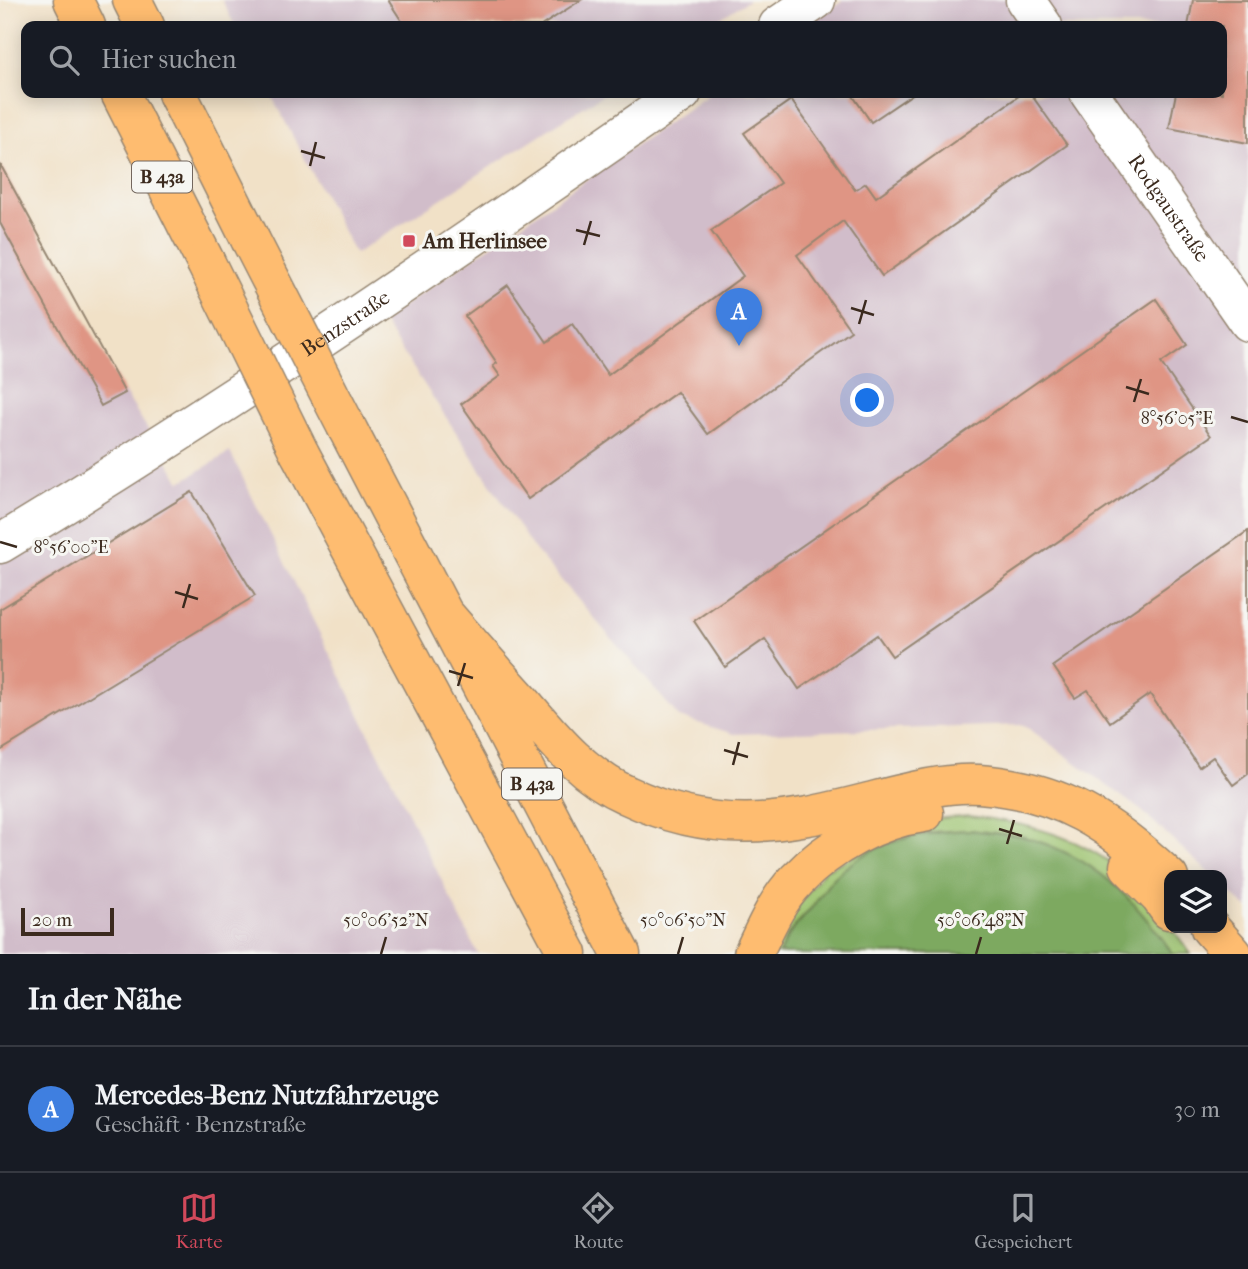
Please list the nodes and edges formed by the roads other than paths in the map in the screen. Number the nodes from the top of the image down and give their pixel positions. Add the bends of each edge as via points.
1 (72, 0) edge
2 (132, 0) edge
3 (816, 0) edge
4 (1025, 0) edge
5 (83, 21) edge
6 (142, 21) edge
7 (785, 21) edge
8 (1040, 21) edge
9 (123, 98) edge
10 (180, 98) edge
11 (675, 98) edge
12 (1092, 98) edge
13 (1248, 322) edge
14 (0, 544) edge
15 (444, 614) junction
16 (1164, 873) edge
17 (1164, 904) edge
18 (546, 912) junction
19 (1186, 933) edge
20 (1214, 933) edge
21 (555, 954) edge
22 (568, 954) edge
23 (621, 954) edge
24 (753, 954) edge
25 (1202, 954) edge
26 (1233, 954) edge

1 - 5 highway
2 - 6 highway
3 - 7 street
4 - 8 street
9 - 18 highway, B 43a, bridge via 299,452
10 - 15 highway, B 43a, bridge
11 - 14 street, Benzstraße via 428,268
12 - 13 street, Rodgaustraße
15 - 16 highway via 563,749 595,777 638,800 705,820 761,823 933,788 976,784 1011,788 1102,821
15 - 23 highway, B 43a
17 - 24 highway via 1130,867 1097,845 1042,820 975,809 935,811 865,832 825,855 796,881
18 - 21 highway
18 - 22 highway, B 43a
19 - 25 highway
20 - 26 highway

